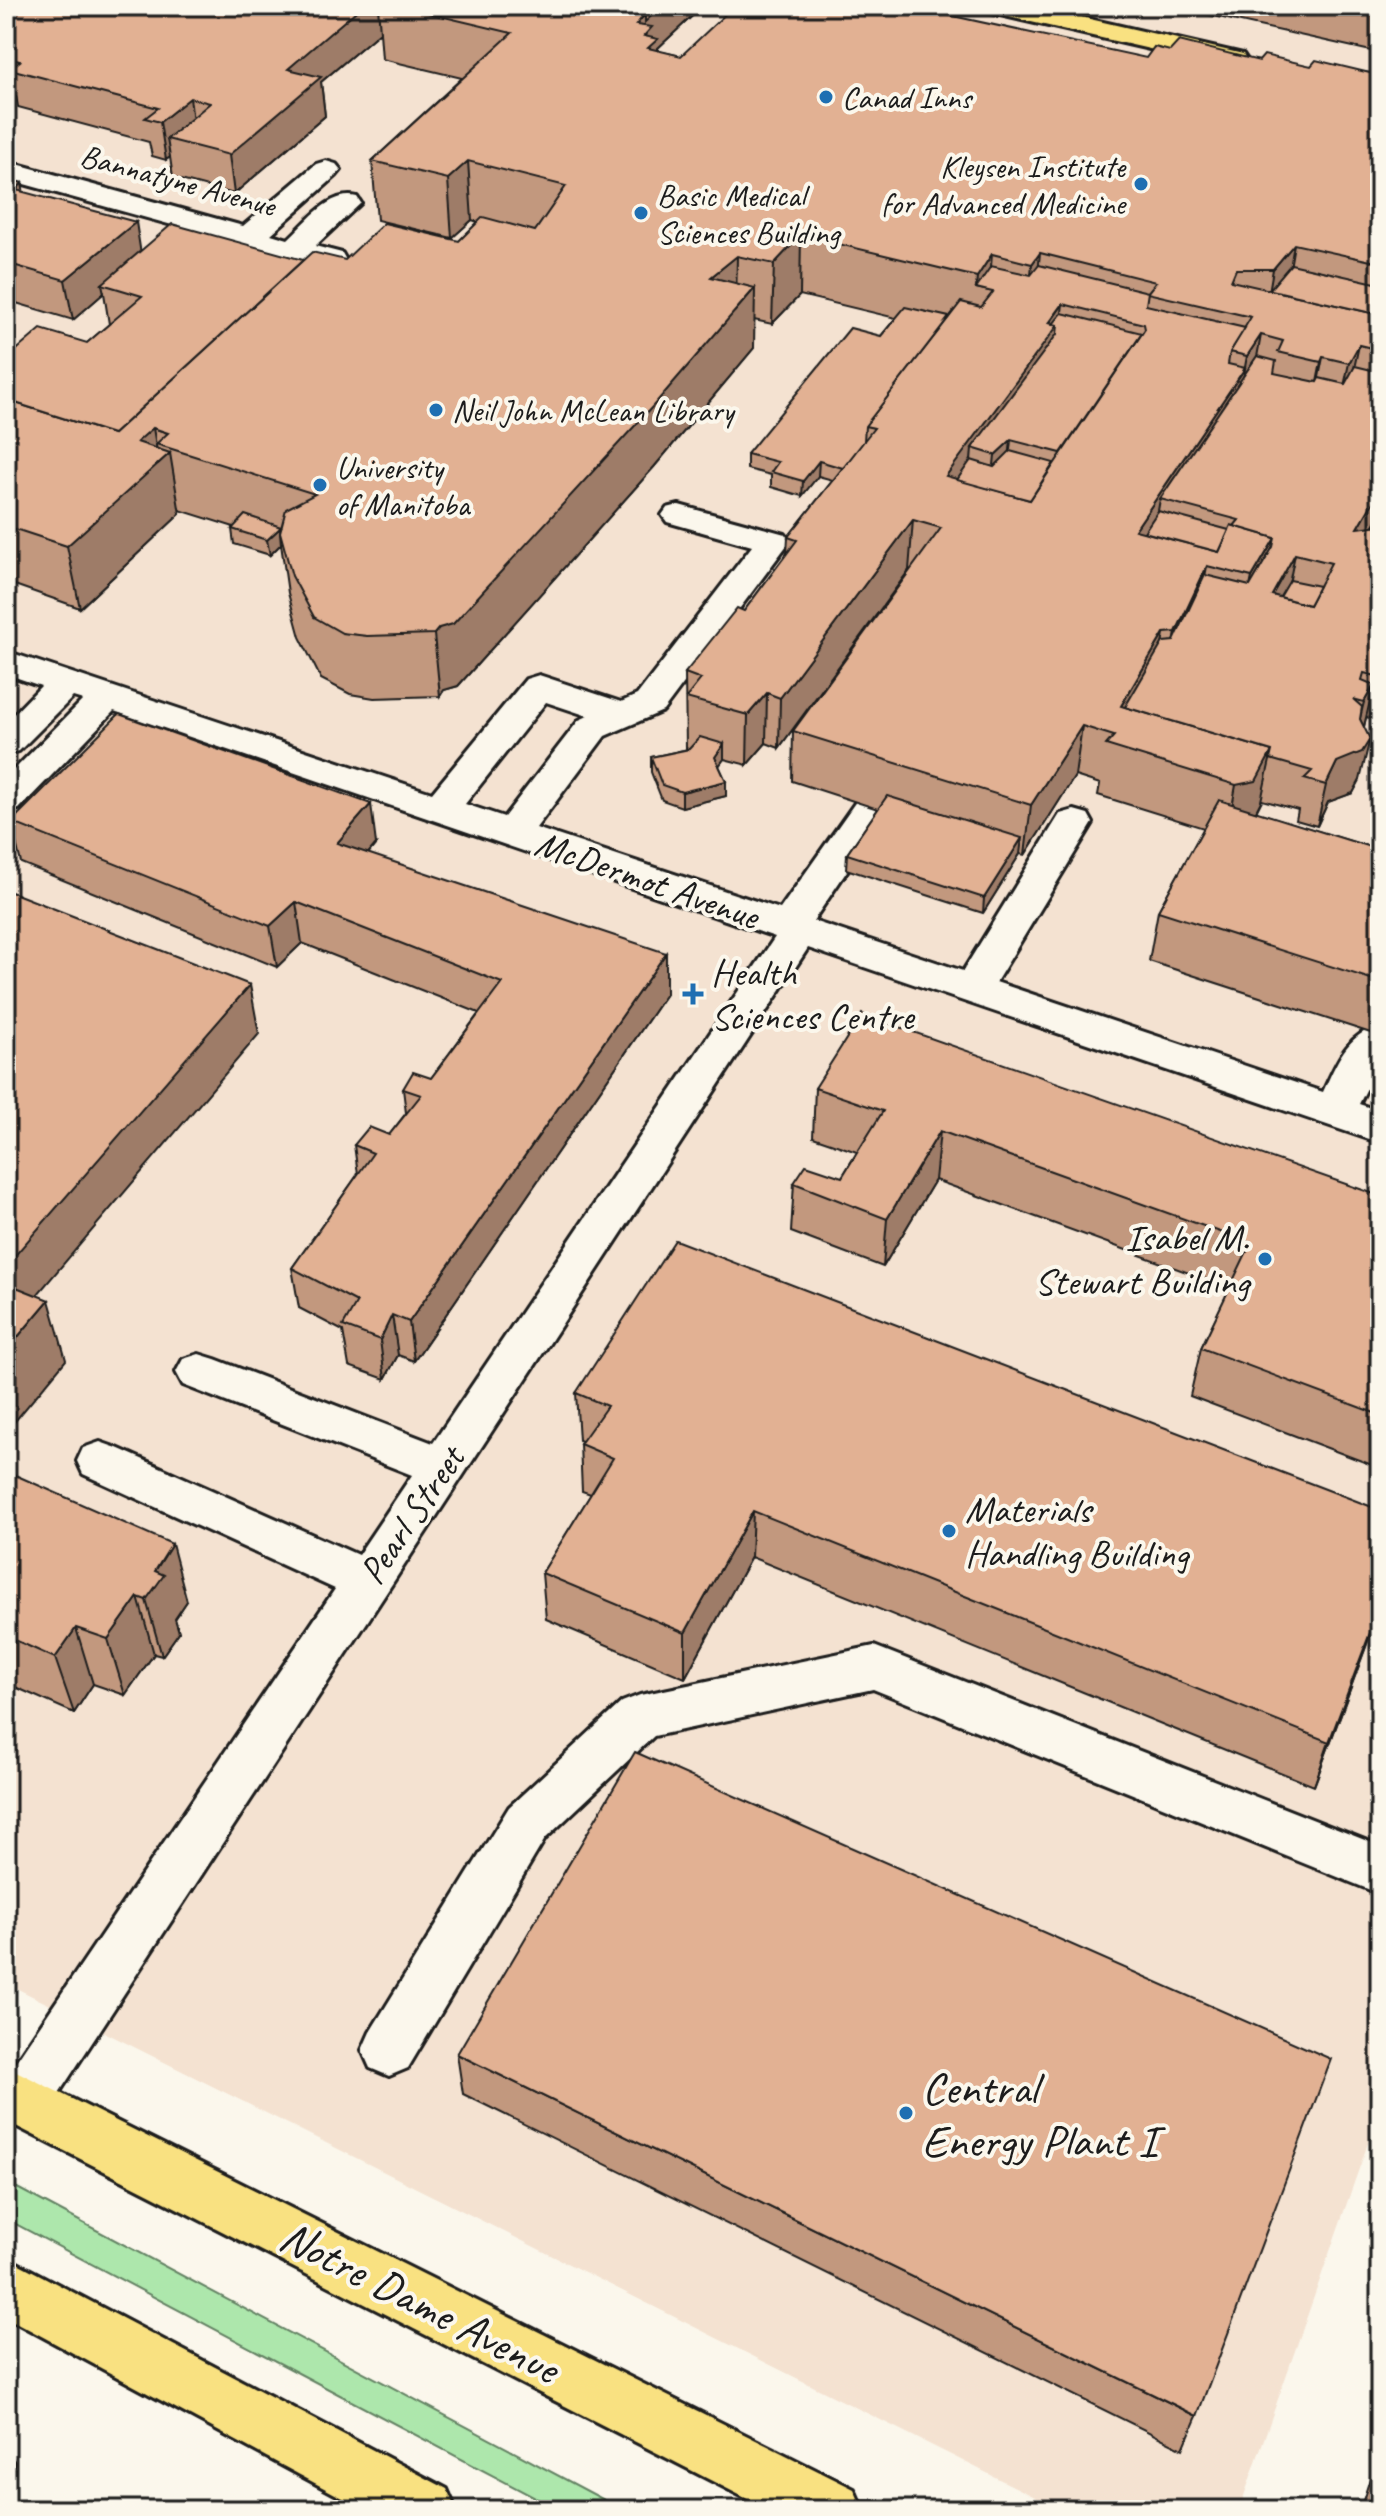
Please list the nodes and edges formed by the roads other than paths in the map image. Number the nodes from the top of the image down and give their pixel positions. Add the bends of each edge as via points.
1 (997, 6) edge
2 (1257, 65) edge
3 (6, 170) edge
4 (326, 170) dead end
5 (346, 203) dead end
6 (249, 237) junction
7 (294, 249) junction
8 (331, 260) edge
9 (679, 515) dead end
10 (6, 662) edge
11 (67, 682) junction
12 (107, 697) junction
13 (624, 715) junction
14 (6, 743) edge
15 (6, 800) edge
16 (872, 806) edge
17 (440, 809) junction
18 (1074, 823) dead end
19 (512, 833) junction
20 (794, 929) junction
21 (972, 989) junction
22 (1380, 1040) edge
23 (1334, 1112) junction
24 (1380, 1127) edge
25 (199, 1372) dead end
26 (100, 1461) dead end
27 (443, 1467) junction
28 (367, 1581) junction
29 (1380, 1870) edge
30 (389, 2050) dead end
31 (14, 2096) edge
32 (6, 2286) edge
33 (426, 2510) edge
34 (833, 2510) edge

1 - 2 main road
3 - 6 street, Bannatyne Avenue
4 - 6 street
5 - 7 street
6 - 7 street, Bannatyne Avenue
7 - 8 street, Bannatyne Avenue
9 - 13 street via 773,541 650,703
10 - 11 street, McDermot Avenue
11 - 12 street, McDermot Avenue
11 - 14 street
12 - 15 street
12 - 17 street, McDermot Avenue
13 - 17 street via 539,687
13 - 19 street via 592,728
16 - 20 street, Pearl Street
17 - 19 street, McDermot Avenue
18 - 21 street
19 - 20 street, McDermot Avenue
20 - 21 street, McDermot Avenue
20 - 27 street, Pearl Street
21 - 23 street, McDermot Avenue
22 - 23 street via 1361,1055
23 - 24 street, McDermot Avenue
25 - 27 street
26 - 28 street
27 - 28 street, Pearl Street
28 - 31 street, Pearl Street
29 - 30 street via 874,1667 640,1717 527,1823
31 - 34 main road, Notre Dame Avenue
32 - 33 main road

